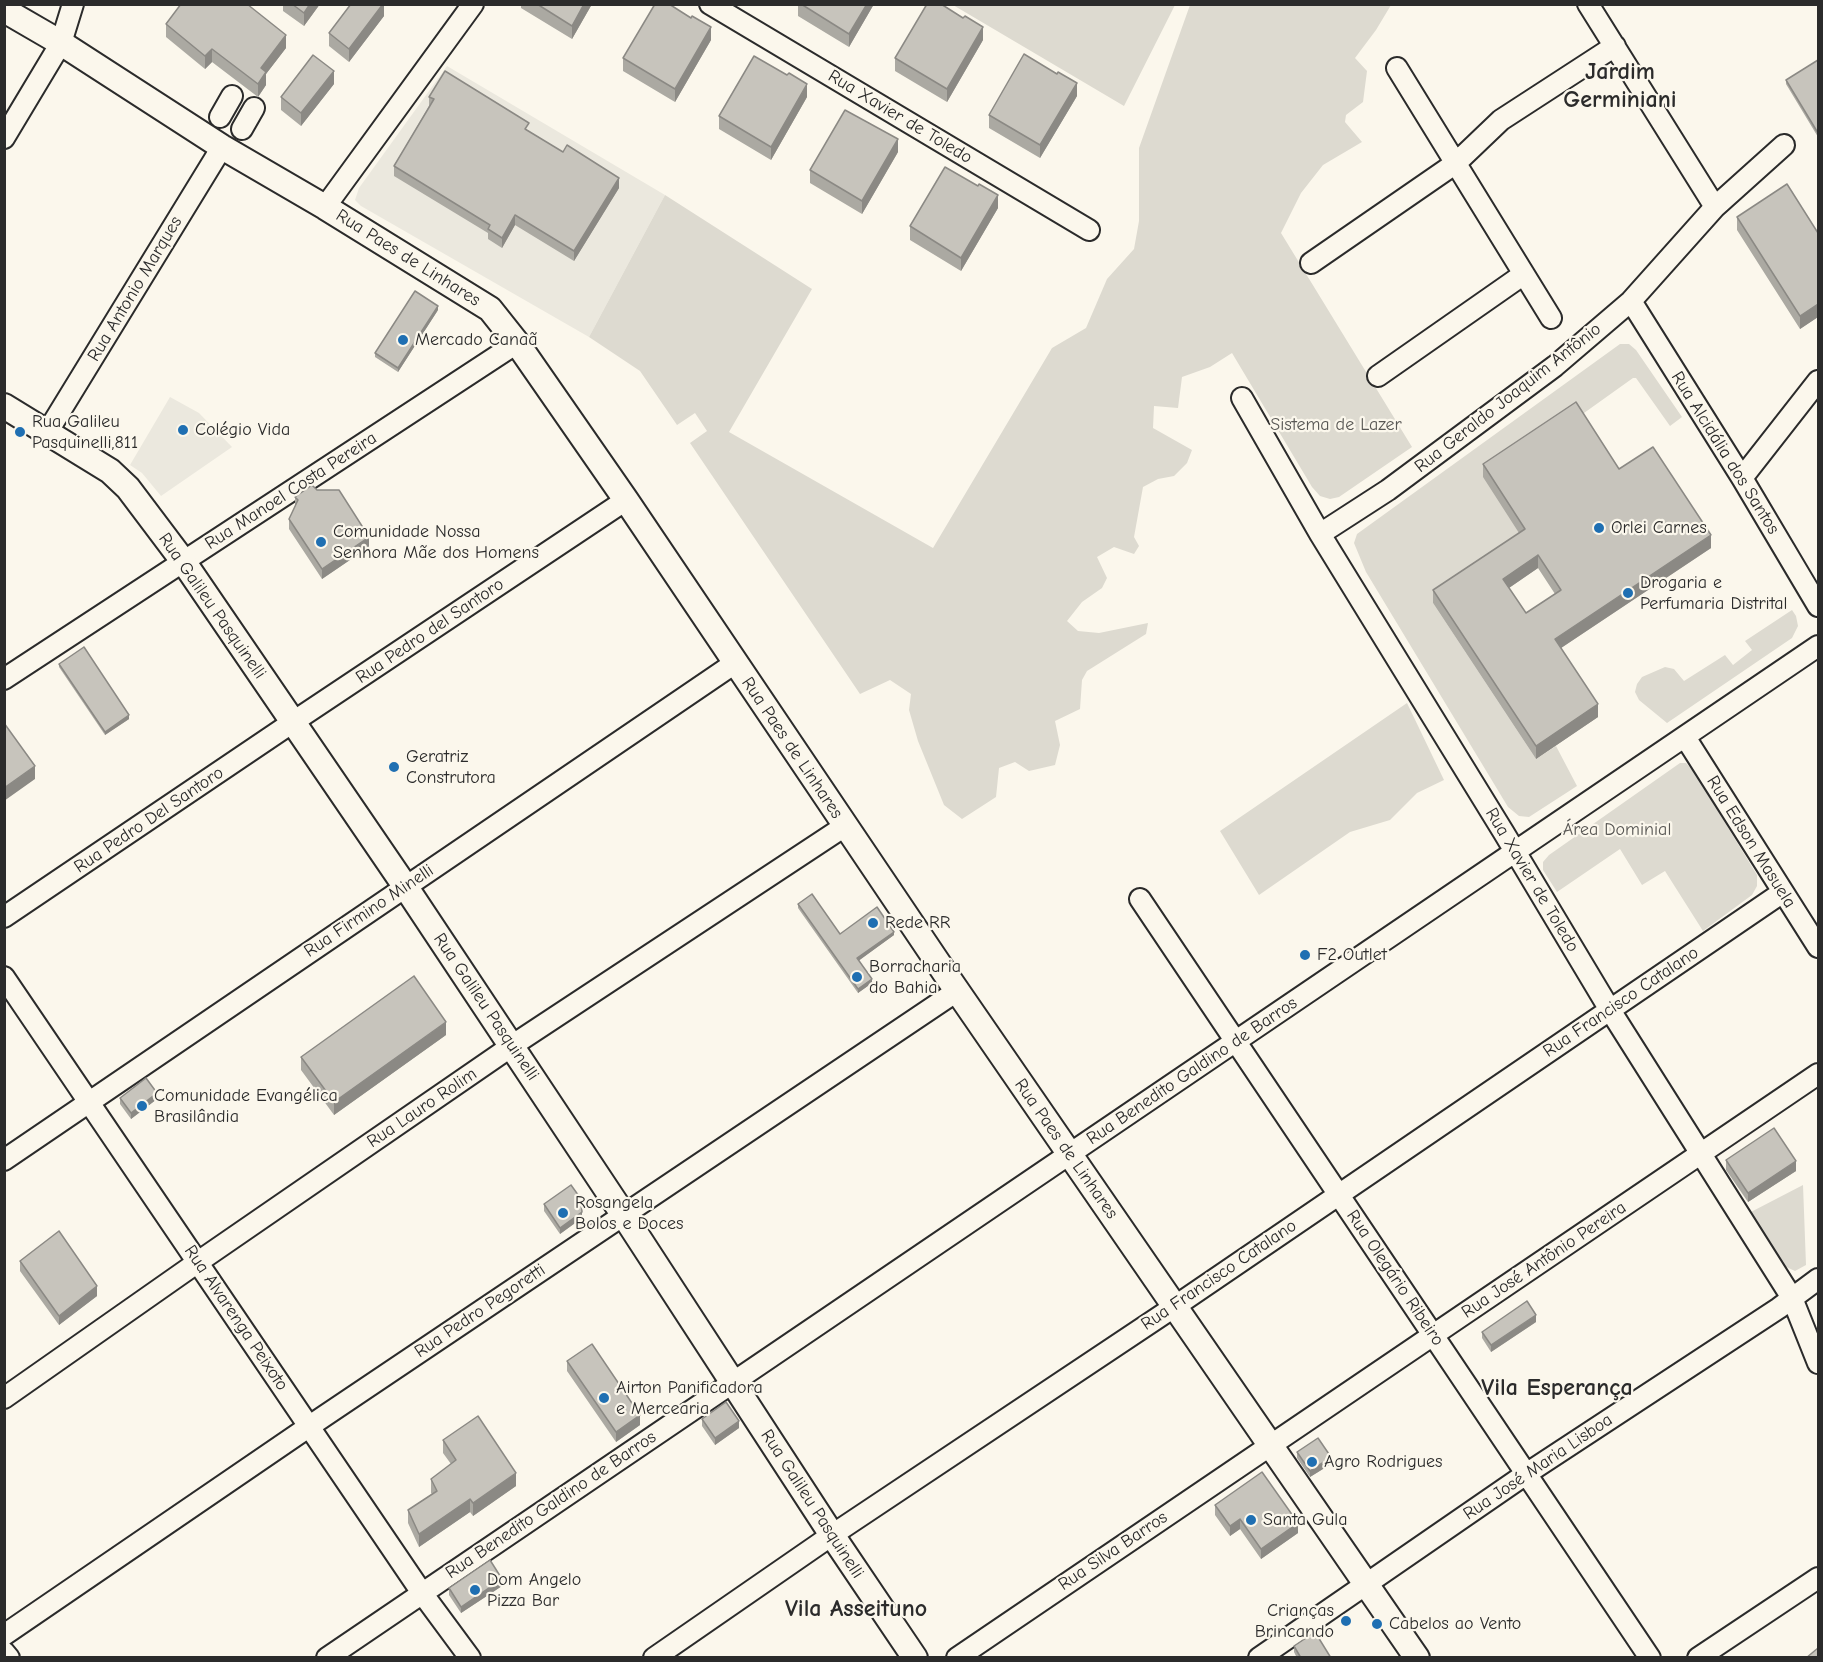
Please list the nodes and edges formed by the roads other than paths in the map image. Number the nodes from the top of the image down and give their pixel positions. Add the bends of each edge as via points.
1 (73, 4) edge
2 (473, 4) edge
3 (710, 4) edge
4 (1588, 4) edge
5 (4, 10) edge
6 (61, 43) junction
7 (1615, 46) junction
8 (1397, 68) dead end
9 (232, 96) dead end
10 (254, 108) dead end
11 (220, 117) dead end
12 (242, 129) dead end
13 (4, 138) edge
14 (1784, 145) dead end
15 (222, 147) junction
16 (1456, 163) junction
17 (325, 207) junction
18 (1715, 207) junction
19 (1089, 230) dead end
20 (1311, 263) dead end
21 (1524, 274) junction
22 (1631, 301) junction
23 (1551, 318) dead end
24 (517, 343) junction
25 (1378, 376) dead end
26 (1818, 381) edge
27 (1242, 398) dead end
28 (4, 406) edge
29 (48, 431) junction
30 (1742, 478) junction
31 (626, 500) junction
32 (1320, 534) junction
33 (183, 561) junction
34 (1818, 606) edge
35 (1818, 646) edge
36 (735, 663) junction
37 (4, 679) edge
38 (293, 722) junction
39 (1684, 737) junction
40 (844, 826) junction
41 (1515, 852) junction
42 (405, 886) junction
43 (1783, 892) junction
44 (1140, 899) dead end
45 (4, 917) edge
46 (1818, 947) edge
47 (4, 977) edge
48 (957, 991) junction
49 (1610, 1010) junction
50 (1236, 1041) junction
51 (512, 1046) junction
52 (1818, 1074) edge
53 (89, 1101) junction
54 (1069, 1154) junction
55 (1700, 1154) junction
56 (4, 1160) edge
57 (1338, 1194) junction
58 (623, 1214) junction
59 (198, 1262) junction
60 (1818, 1279) edge
61 (1792, 1298) junction
62 (1174, 1306) junction
63 (1433, 1335) junction
64 (1818, 1363) edge
65 (732, 1383) junction
66 (4, 1398) edge
67 (309, 1426) junction
68 (1270, 1445) junction
69 (1526, 1474) junction
70 (832, 1535) junction
71 (1818, 1578) edge
72 (1366, 1585) junction
73 (422, 1593) junction
74 (4, 1635) edge
75 (4, 1652) edge
76 (9, 1658) edge
77 (327, 1658) edge
78 (470, 1658) edge
79 (654, 1658) edge
80 (915, 1658) edge
81 (957, 1658) edge
82 (1259, 1658) edge
83 (1417, 1658) edge
84 (1650, 1658) edge
85 (1698, 1658) edge

1 - 6 street
2 - 17 street
3 - 19 street, Rua Xavier de Toledo
4 - 7 street
5 - 6 street, Rua Paes de Linhares
6 - 13 street
6 - 15 street, Rua Paes de Linhares
7 - 16 street via 1501,120
7 - 18 street
8 - 16 street
9 - 11 street
10 - 12 street
14 - 18 street, Rua Geraldo Joaquim Antônio
15 - 17 street, Rua Paes de Linhares
15 - 29 street, Rua Antonio Marques
16 - 20 street
16 - 21 street
17 - 24 street, Rua Paes de Linhares via 490,309
18 - 22 street, Rua Geraldo Joaquim Antônio
21 - 23 street
21 - 25 street
22 - 30 street, Rua Alcidália dos Santos
22 - 32 street, Rua Geraldo Joaquim Antônio via 1556,366 1388,490
24 - 31 street, Rua Paes de Linhares
24 - 33 street, Rua Manoel Costa Pereira
26 - 30 street
27 - 32 street, Rua Xavier de Toledo
28 - 29 street, Rua Galileu Pasquinelli
29 - 33 street, Rua Galileu Pasquinelli via 110,471 128,488
30 - 34 street, Rua Alcidália dos Santos
31 - 36 street, Rua Paes de Linhares
31 - 38 street, Rua Pedro del Santoro
32 - 41 street, Rua Xavier de Toledo
33 - 37 street, Rua Manoel Costa Pereira
33 - 38 street, Rua Galileu Pasquinelli
35 - 39 street, Rua Benedito Galdino de Barros
36 - 40 street, Rua Paes de Linhares
36 - 42 street, Rua Firmino Minelli
38 - 42 street, Rua Galileu Pasquinelli
38 - 45 street, Rua Pedro Del Santoro
39 - 41 street, Rua Benedito Galdino de Barros
39 - 43 street, Rua Edson Masuela
40 - 48 street, Rua Paes de Linhares
40 - 51 street, Rua Lauro Rolim
41 - 49 street, Rua Xavier de Toledo
41 - 50 street, Rua Benedito Galdino de Barros
42 - 51 street, Rua Galileu Pasquinelli
42 - 53 street, Rua Firmino Minelli
43 - 46 street, Rua Edson Masuela
43 - 49 street, Rua Francisco Catalano
44 - 50 street, Rua Olegário Ribeiro
47 - 53 street, Rua Alvarenga Peixoto
48 - 54 street, Rua Paes de Linhares
48 - 58 street, Rua Pedro Pegoretti
49 - 55 street, Rua Xavier de Toledo
49 - 57 street, Rua Francisco Catalano
50 - 54 street, Rua Benedito Galdino de Barros
50 - 57 street, Rua Olegário Ribeiro
51 - 58 street, Rua Galileu Pasquinelli
51 - 59 street, Rua Lauro Rolim
52 - 55 street, Rua José Antônio Pereira
53 - 56 street, Rua Firmino Minelli
53 - 59 street, Rua Alvarenga Peixoto
54 - 62 street, Rua Paes de Linhares
54 - 65 street, Rua Benedito Galdino de Barros
55 - 61 street, Rua Xavier de Toledo
55 - 63 street, Rua José Antônio Pereira
57 - 62 street, Rua Francisco Catalano
57 - 63 street, Rua Olegário Ribeiro
58 - 65 street, Rua Galileu Pasquinelli
58 - 67 street, Rua Pedro Pegoretti
59 - 66 street, Rua Lauro Rolim
59 - 67 street, Rua Alvarenga Peixoto
60 - 61 street, Rua José Maria Lisboa
61 - 64 street, Rua Xavier de Toledo
61 - 69 street, Rua José Maria Lisboa
62 - 68 street, Rua Paes de Linhares
62 - 70 street, Rua Francisco Catalano
63 - 68 street, Rua José Antônio Pereira
63 - 69 street, Rua Olegário Ribeiro
65 - 70 street, Rua Galileu Pasquinelli
65 - 73 street, Rua Benedito Galdino de Barros
67 - 73 street, Rua Alvarenga Peixoto
67 - 74 street, Rua Pedro Pegoretti
68 - 72 street, Rua Paes de Linhares
68 - 81 street, Rua Silva Barros
69 - 72 street, Rua José Maria Lisboa
69 - 84 street, Rua Olegário Ribeiro
70 - 79 street, Rua Francisco Catalano
70 - 80 street, Rua Galileu Pasquinelli
71 - 85 street
72 - 82 street, Rua José Maria Lisboa
72 - 83 street, Rua Paes de Linhares
73 - 77 street, Rua Benedito Galdino de Barros
73 - 78 street, Rua Alvarenga Peixoto
75 - 76 street

